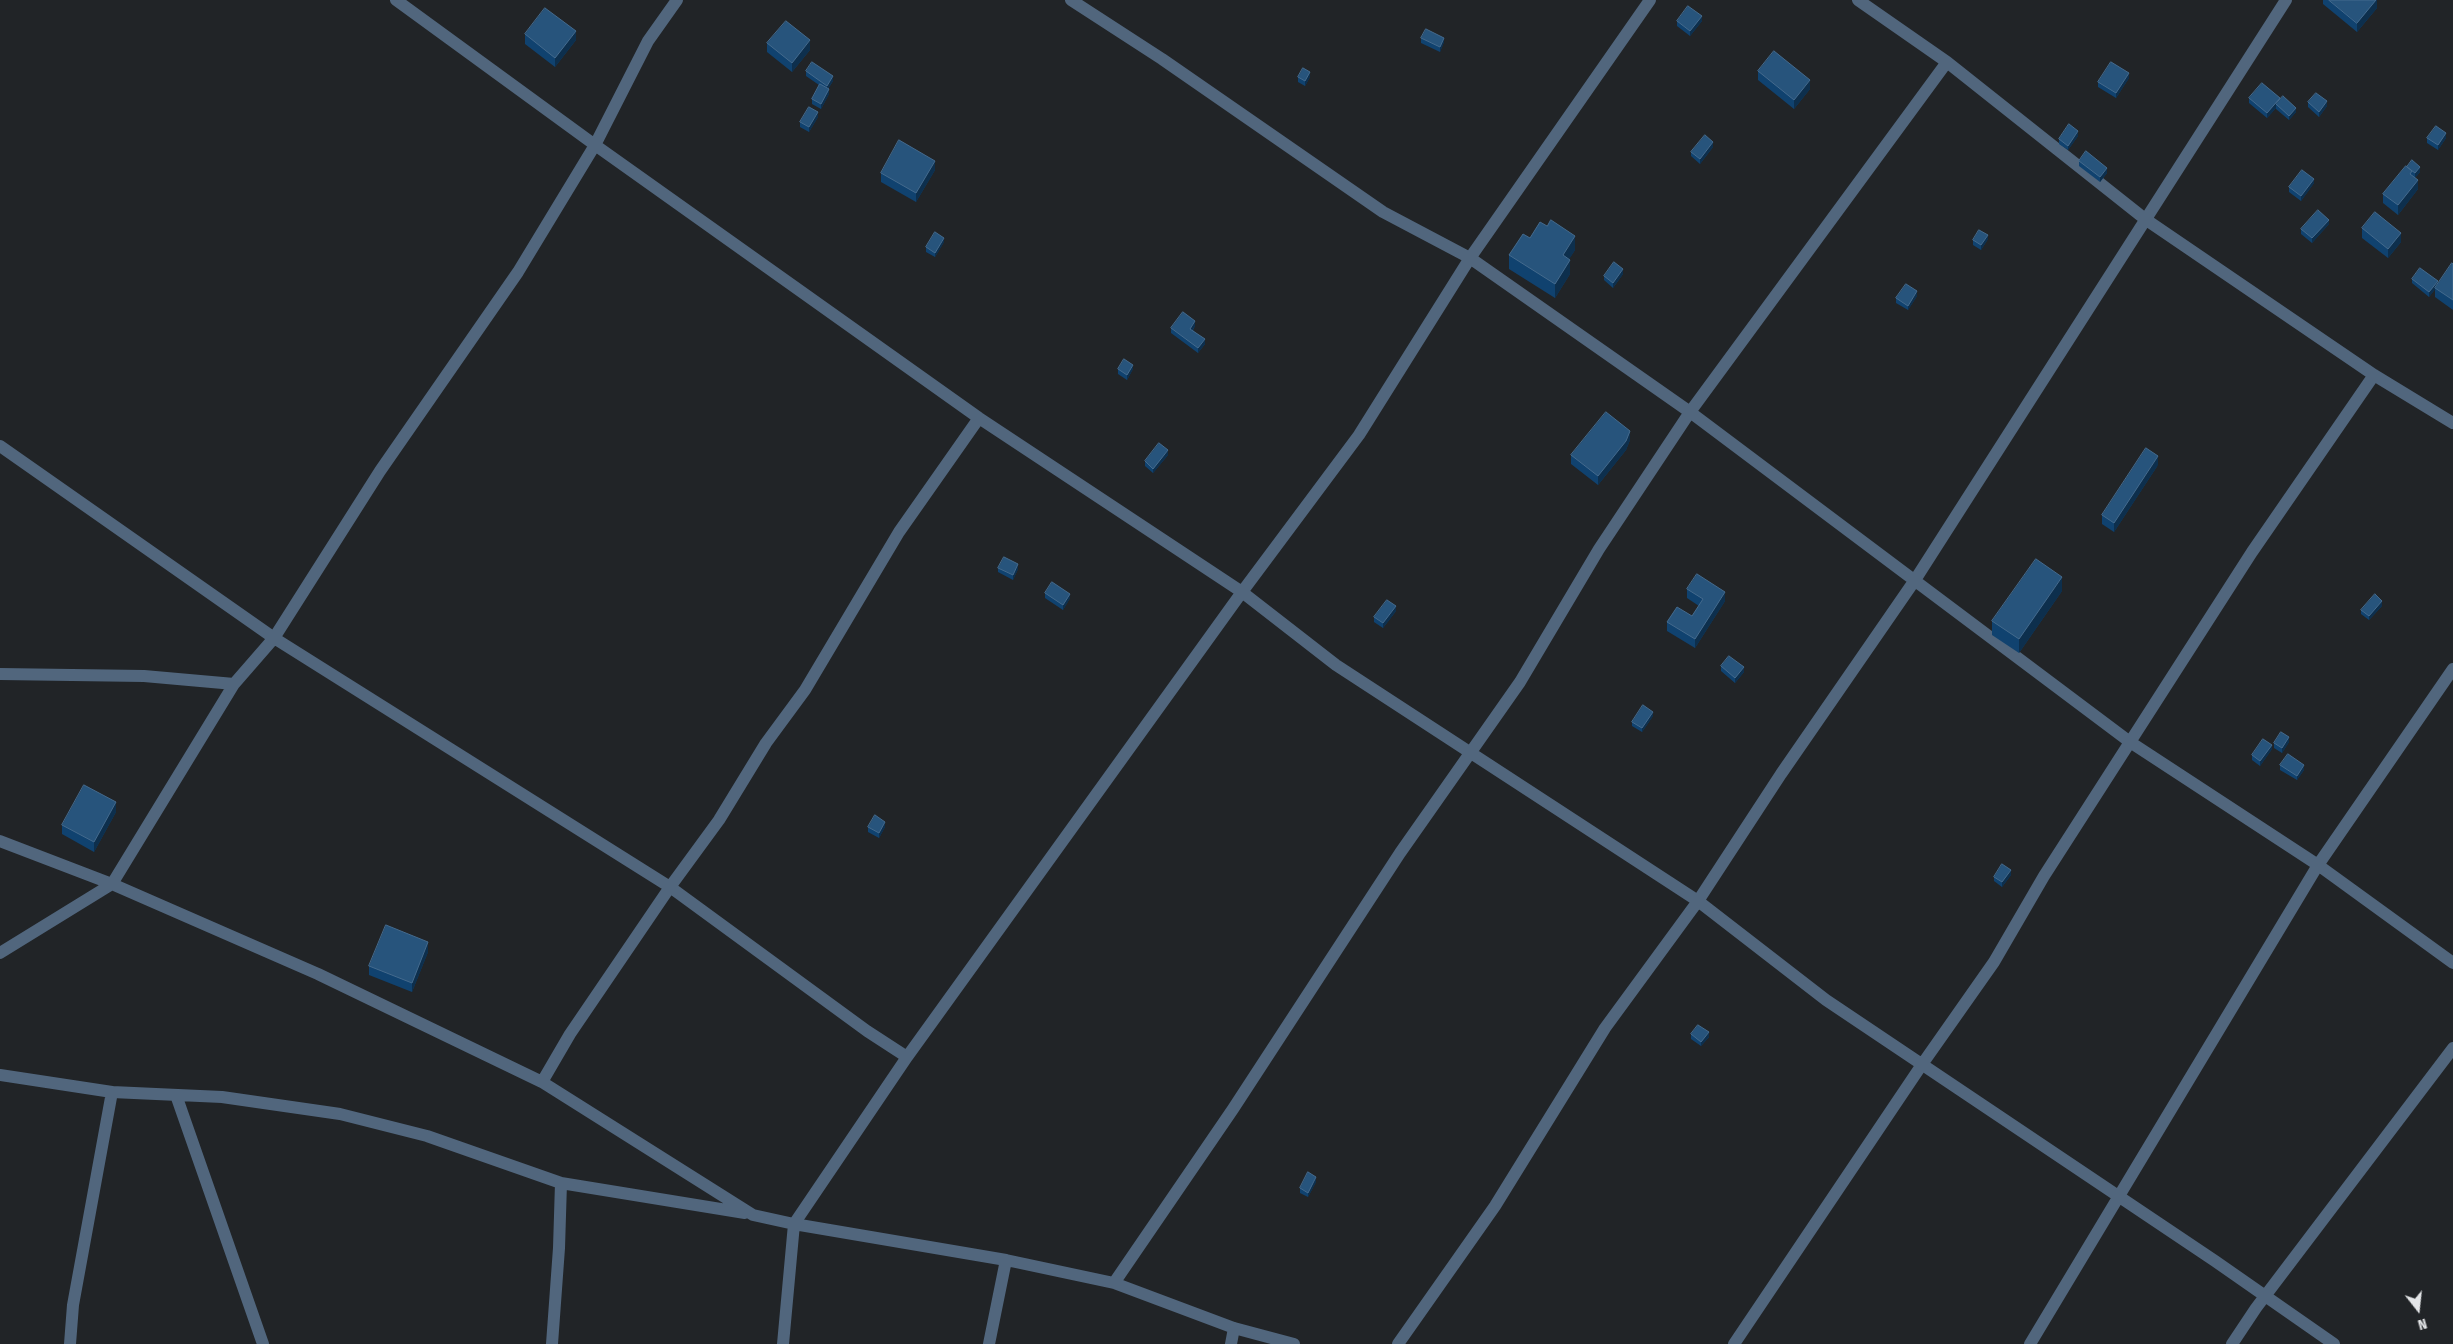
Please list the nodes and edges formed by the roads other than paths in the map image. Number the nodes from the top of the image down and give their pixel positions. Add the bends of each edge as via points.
1 (396, 0) edge
2 (677, 0) edge
3 (1071, 0) edge
4 (1650, 0) edge
5 (1858, 0) edge
6 (2286, 0) edge
7 (1947, 62) junction
8 (595, 145) junction
9 (2146, 219) junction
10 (1470, 258) junction
11 (2374, 375) junction
12 (1690, 412) junction
13 (978, 418) junction
14 (2453, 423) edge
15 (0, 446) edge
16 (1915, 580) junction
17 (1242, 592) junction
18 (274, 638) junction
19 (2453, 669) edge
20 (0, 674) edge
21 (234, 684) junction
22 (2130, 742) junction
23 (1471, 752) junction
24 (0, 841) edge
25 (2318, 866) junction
26 (112, 884) junction
27 (670, 887) junction
28 (1698, 901) junction
29 (0, 953) edge
30 (2453, 964) edge
31 (2453, 1048) edge
32 (907, 1057) junction
33 (1923, 1063) junction
34 (0, 1075) edge
35 (542, 1082) junction
36 (112, 1092) junction
37 (176, 1095) junction
38 (561, 1183) junction
39 (2118, 1197) junction
40 (753, 1214) junction
41 (794, 1224) junction
42 (1006, 1260) junction
43 (1114, 1283) junction
44 (2265, 1296) junction
45 (1234, 1328) junction
46 (70, 1344) edge
47 (263, 1344) edge
48 (552, 1344) edge
49 (783, 1344) edge
50 (989, 1344) edge
51 (1231, 1344) edge
52 (1294, 1344) edge
53 (1398, 1344) edge
54 (1734, 1344) edge
55 (2030, 1344) edge
56 (2232, 1344) edge
57 (2334, 1344) edge

1 - 8 street
2 - 8 street via 648,41
3 - 10 street via 1162,58 1383,212
4 - 10 street
5 - 7 street
6 - 9 street
7 - 9 street
7 - 12 street
8 - 13 street
8 - 18 street via 518,272 380,471
9 - 11 street
9 - 16 street
10 - 12 street
10 - 17 street via 1359,435
11 - 14 street
11 - 22 street via 2252,552
12 - 16 street
12 - 23 street via 1599,549 1520,682
13 - 17 street
13 - 27 street via 898,532 805,690 766,743 719,820
15 - 18 street
16 - 22 street
16 - 28 street
17 - 23 street via 1336,665
17 - 32 street
18 - 21 street
18 - 27 street
19 - 25 street
20 - 21 street via 144,676
21 - 26 street
22 - 25 street
22 - 33 street via 2044,876 1994,962
23 - 28 street
23 - 43 street via 1400,853
24 - 26 street
25 - 30 street
25 - 39 street
26 - 29 street
26 - 35 street via 318,974
27 - 32 street
27 - 35 street via 570,1034
28 - 33 street via 1826,1000
28 - 53 street via 1605,1028 1495,1206
31 - 44 street
32 - 41 street
33 - 39 street
33 - 54 street
34 - 36 street
35 - 40 street
36 - 37 street
36 - 46 street via 73,1305
37 - 38 street via 340,1114 427,1136
37 - 47 street
38 - 40 street
38 - 48 street
39 - 44 street
39 - 55 street
40 - 41 street
41 - 42 street
41 - 49 street
42 - 43 street
42 - 50 street
43 - 45 street
44 - 56 street
44 - 57 street
45 - 51 street
45 - 52 street

